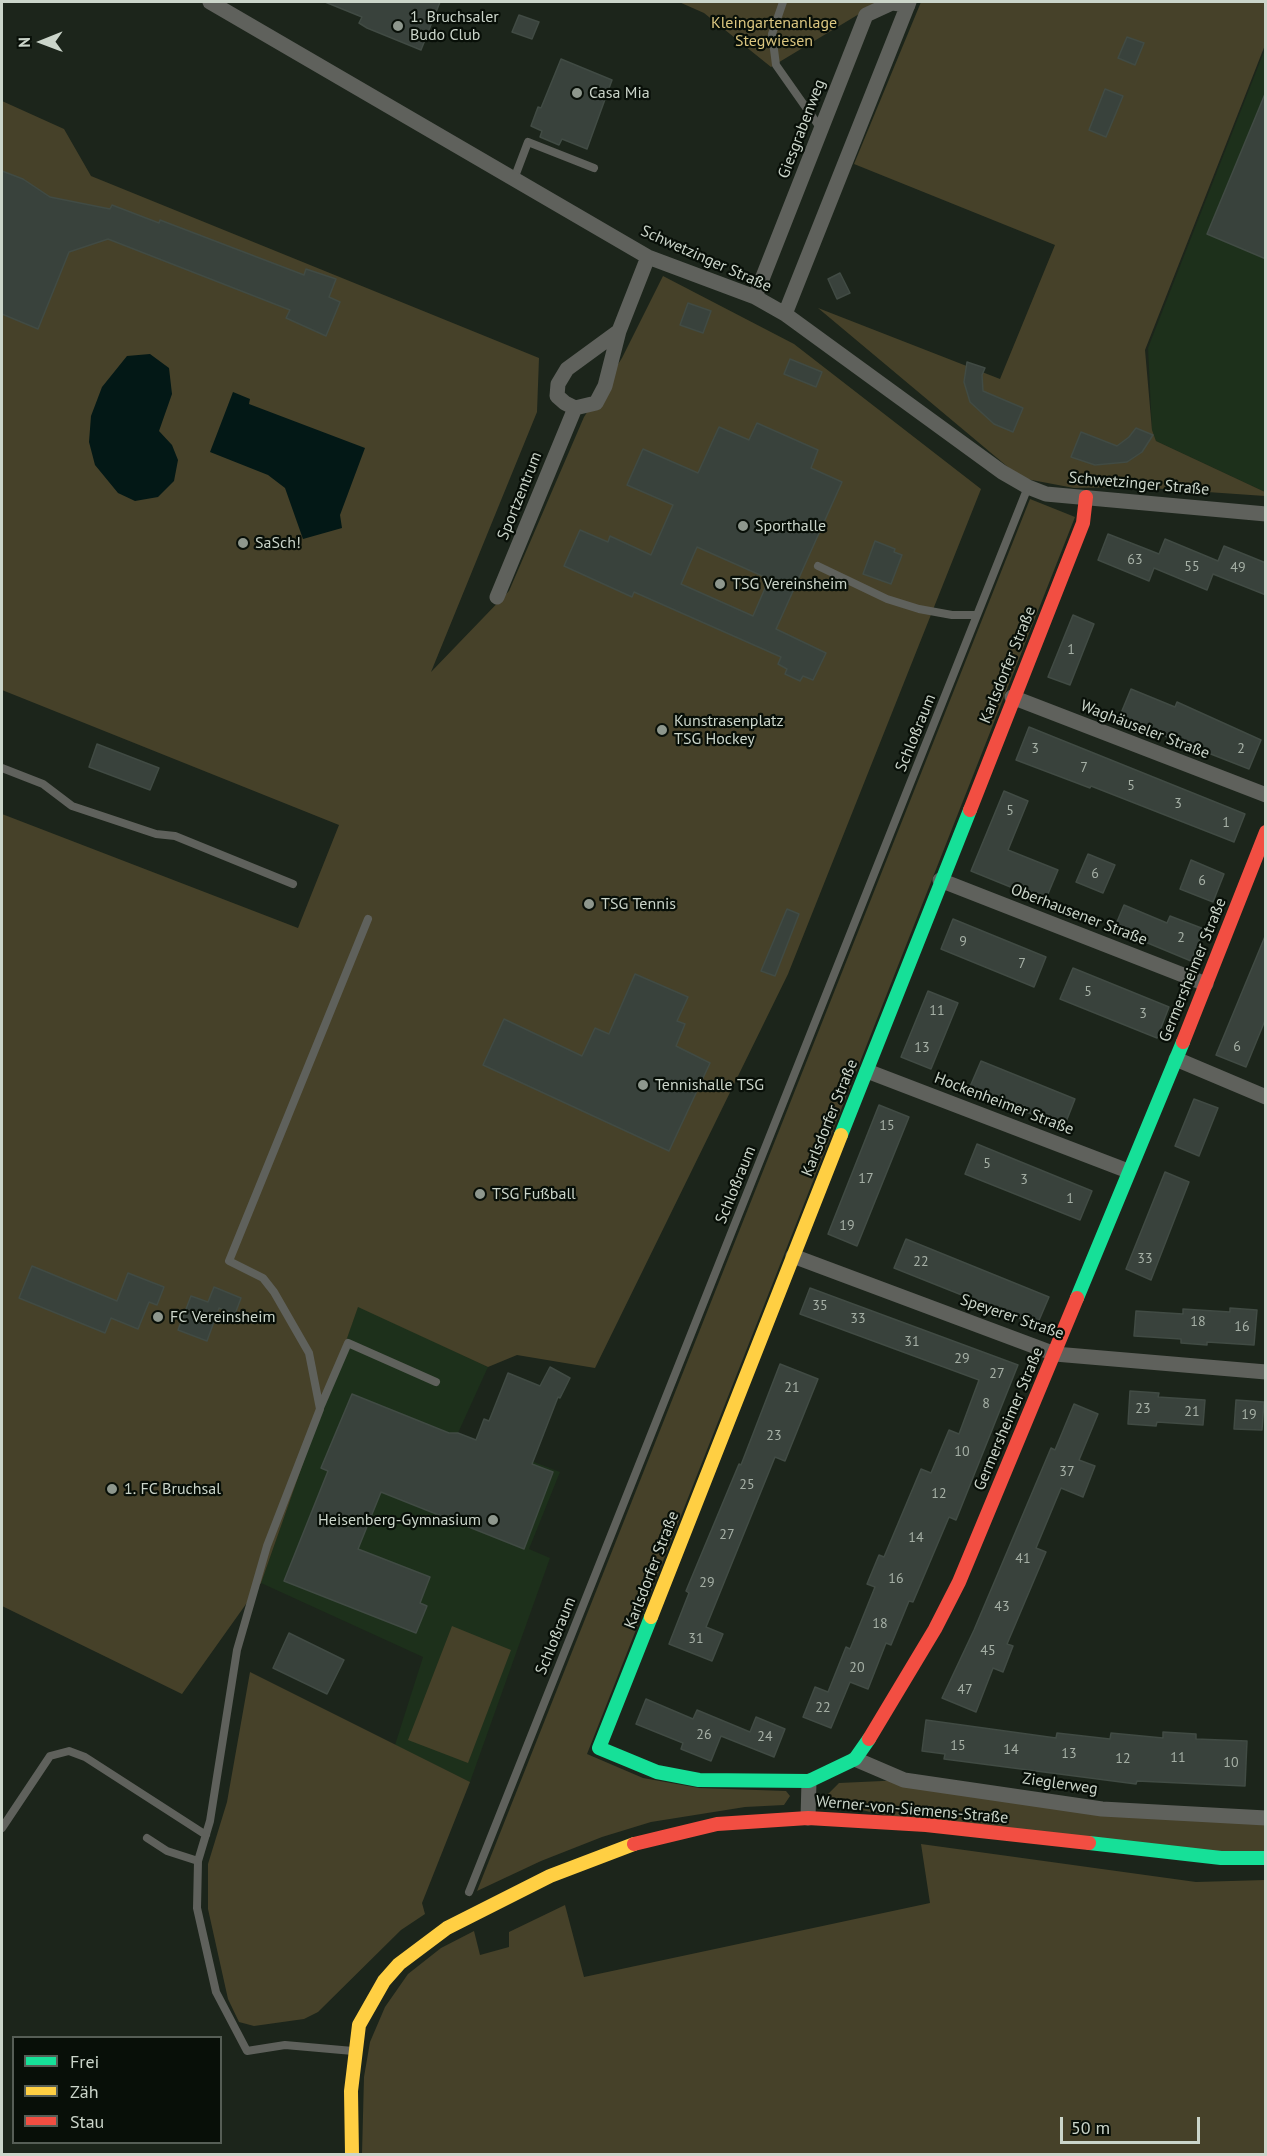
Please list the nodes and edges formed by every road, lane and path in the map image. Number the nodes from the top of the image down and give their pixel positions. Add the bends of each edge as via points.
1 (210, 2) edge
2 (783, 2) edge
3 (908, 3) edge
4 (822, 130) junction
5 (594, 168) dead end
6 (514, 179) junction
7 (648, 257) junction
8 (755, 297) junction
9 (785, 314) junction
10 (619, 331) junction
11 (575, 408) junction
12 (1028, 488) junction
13 (1086, 498) junction
14 (1266, 514) edge
15 (818, 566) dead end
16 (497, 597) dead end
17 (977, 615) junction
18 (1012, 697) junction
19 (2, 768) edge
20 (1266, 795) edge
21 (1266, 832) edge
22 (940, 880) junction
23 (293, 884) dead end
24 (369, 919) dead end
25 (1206, 984) junction
26 (1176, 1059) junction
27 (867, 1071) junction
28 (1266, 1097) edge
29 (1128, 1171) junction
30 (793, 1256) junction
31 (1055, 1354) junction
32 (1266, 1372) edge
33 (436, 1382) dead end
34 (320, 1409) junction
35 (599, 1748) joint
36 (855, 1759) junction
37 (809, 1781) junction
38 (808, 1818) junction
39 (1266, 1818) edge
40 (2, 1828) edge
41 (206, 1835) junction
42 (147, 1838) dead end
43 (1266, 1858) edge
44 (198, 1861) junction
45 (469, 1892) dead end
46 (354, 2051) junction
47 (352, 2154) edge

1 - 6 street, Schwetzinger Straße
2 - 4 lane via 772,34 776,65
3 - 4 street, Giesgrabenweg via 892,3 866,15
3 - 9 street, Giesgrabenweg
4 - 8 street, Giesgrabenweg
5 - 6 lane via 528,142
6 - 7 street, Schwetzinger Straße
7 - 8 street, Schwetzinger Straße
7 - 10 street
8 - 9 street, Schwetzinger Straße
9 - 12 street, Schwetzinger Straße
10 - 11 street via 596,403
10 - 11 street via 567,369 558,384 557,396
11 - 16 street, Sportzentrum
12 - 13 street, Schwetzinger Straße
12 - 17 lane, Schloßraum
13 - 14 street, Schwetzinger Straße
13 - 18 street, Karlsdorfer Straße via 1083,523
15 - 17 lane via 887,599 919,609
17 - 45 lane, Schloßraum
18 - 20 street, Waghäuseler Straße
18 - 22 street, Karlsdorfer Straße
19 - 23 lane via 43,784 72,806 156,834 175,836
21 - 25 street, Germersheimer Straße
22 - 25 street, Oberhausener Straße
22 - 27 street, Karlsdorfer Straße
24 - 34 lane via 229,1261 263,1278 274,1292 309,1353
25 - 26 street, Germersheimer Straße
26 - 28 street
26 - 29 street, Germersheimer Straße
27 - 29 street, Hockenheimer Straße
27 - 30 street, Karlsdorfer Straße
29 - 31 street, Germersheimer Straße
30 - 31 street, Speyerer Straße
30 - 35 street, Karlsdorfer Straße
31 - 32 street, Speyerer Straße
31 - 36 street, Germersheimer Straße via 936,1629 884,1719
33 - 34 lane via 348,1343
34 - 41 lane via 249,1603 237,1650
35 - 37 street, Germersheimer Straße via 657,1772 699,1780
36 - 37 street, Germersheimer Straße
36 - 39 street, Zieglerweg via 904,1780 1102,1809
37 - 38 street
38 - 43 street, Werner-von-Siemens-Straße via 926,1825 1163,1853
38 - 46 street, Werner-von-Siemens-Straße via 717,1824 665,1835 580,1862 515,1892 447,1928 399,1964 370,2001 359,2025
40 - 41 lane via 50,1756 69,1751 85,1757
41 - 44 lane
42 - 44 lane via 167,1851
44 - 46 lane via 197,1908 216,1992 247,2051 285,2045
46 - 47 street, Werner-von-Siemens-Straße

